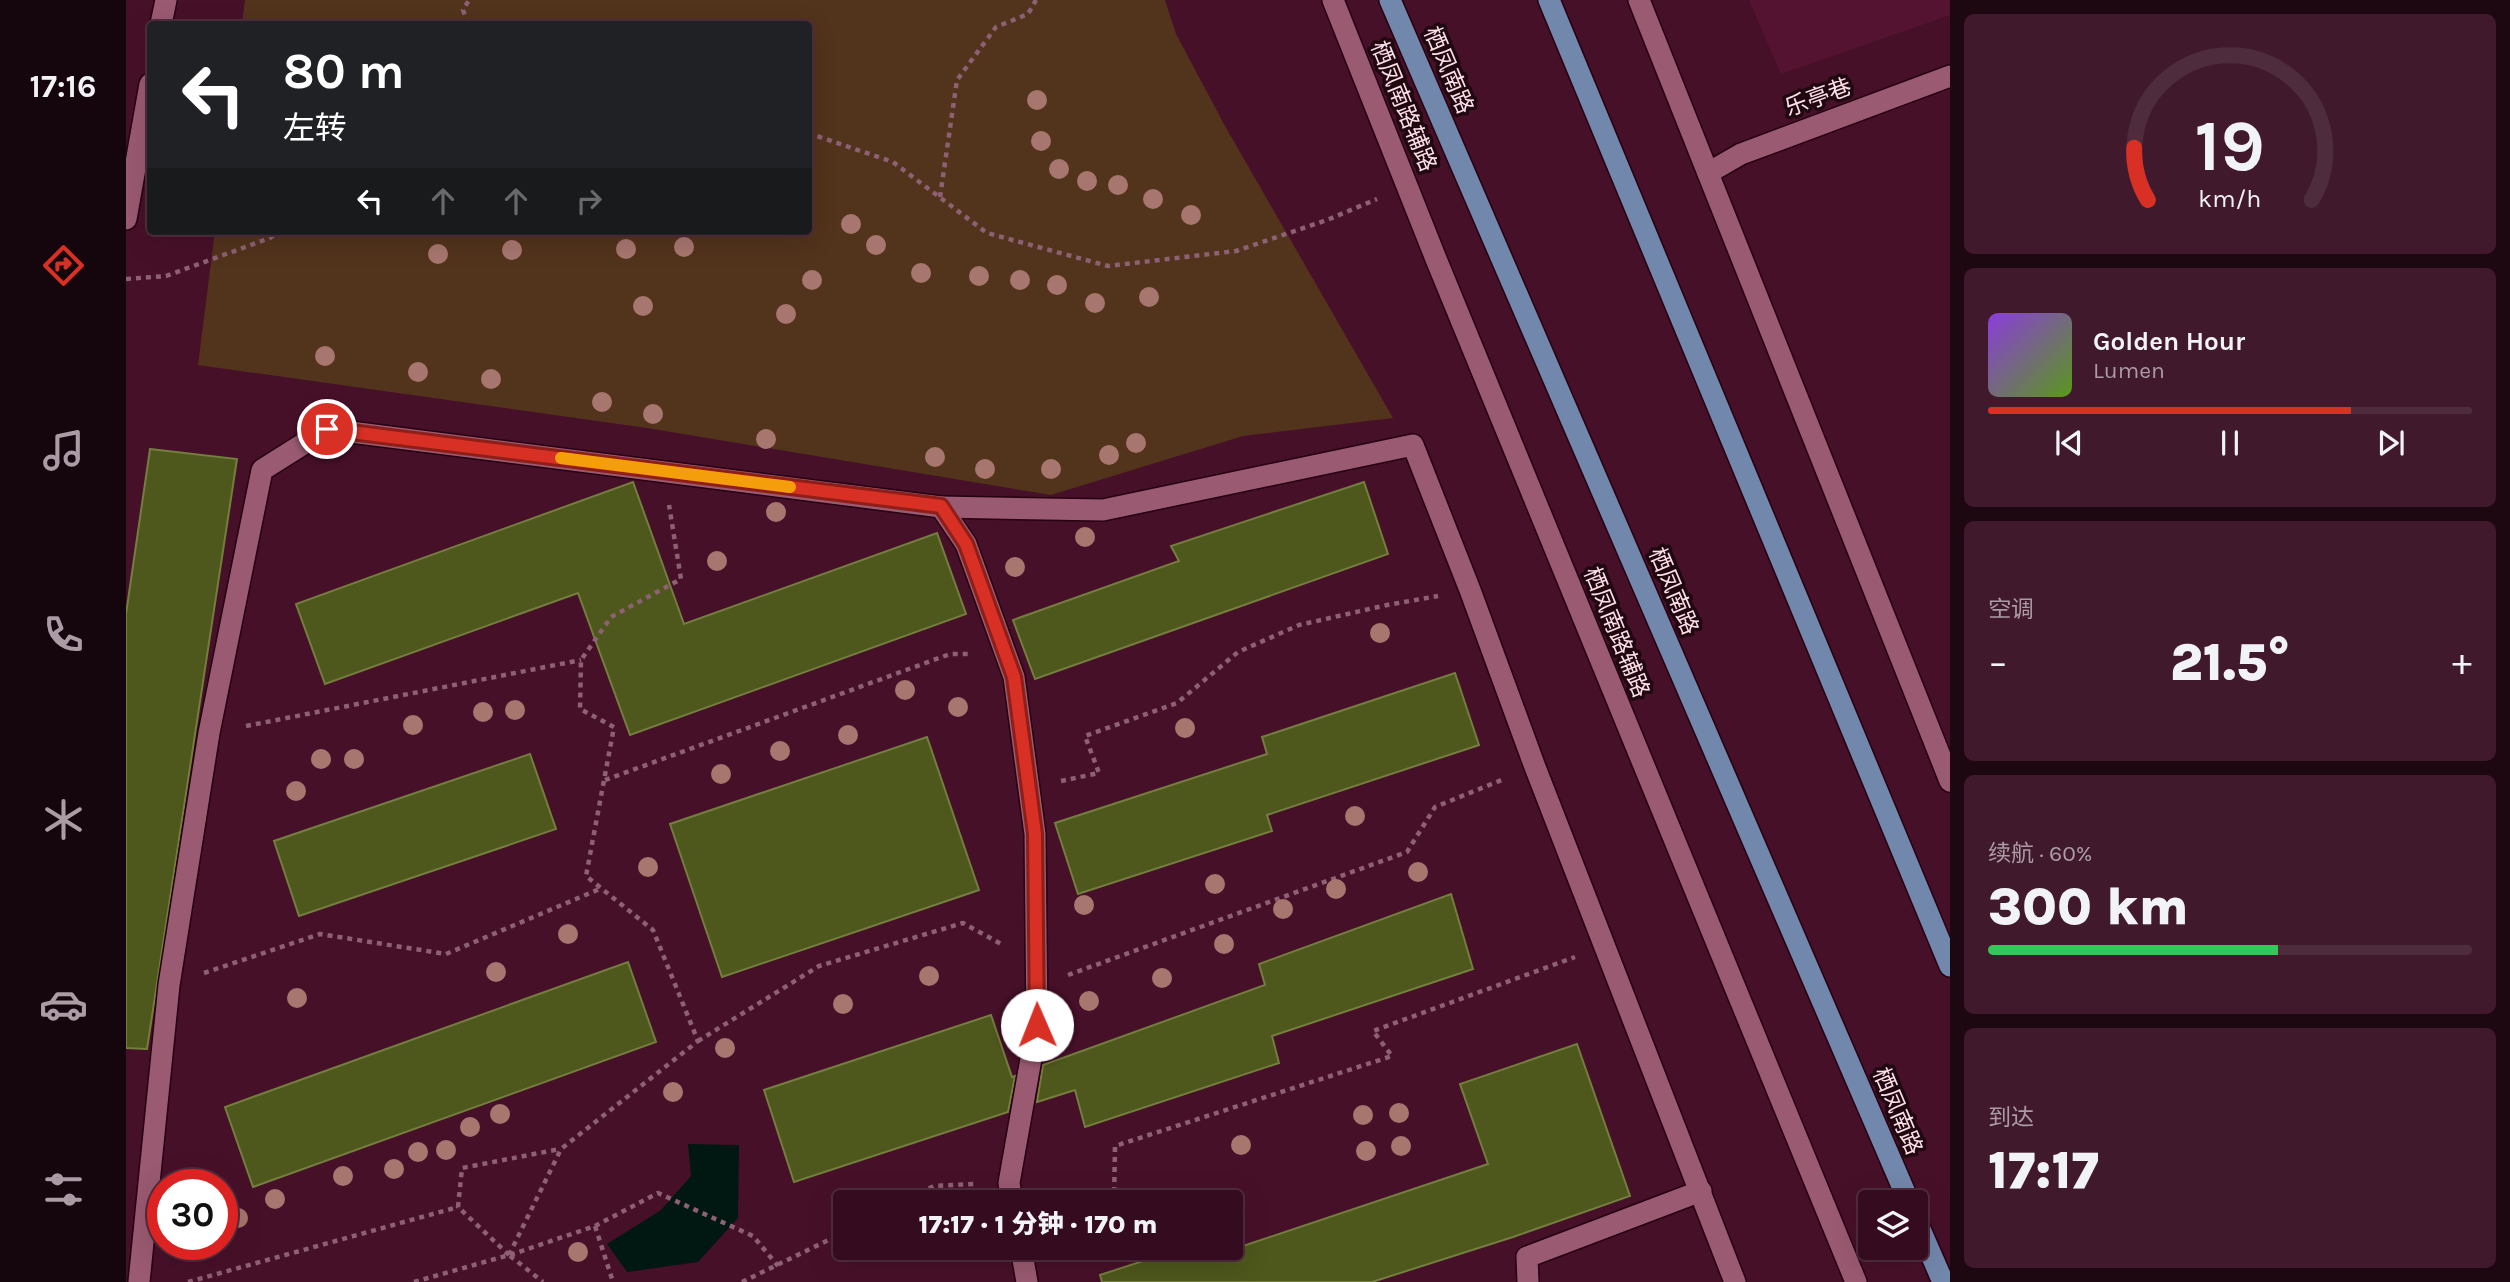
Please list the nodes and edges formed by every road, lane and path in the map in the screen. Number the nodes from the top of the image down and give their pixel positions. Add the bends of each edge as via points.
1 (166, 0) edge
2 (469, 0) edge
3 (1036, 0) edge
4 (1333, 0) edge
5 (1390, 0) edge
6 (1549, 0) edge
7 (1639, 0) edge
8 (162, 21) edge
9 (467, 21) edge
10 (1950, 76) edge
11 (147, 102) edge
12 (812, 134) edge
13 (1708, 173) junction
14 (1408, 186) junction
15 (940, 197) junction
16 (126, 219) edge
17 (274, 235) edge
18 (126, 279) edge
19 (669, 472) junction
20 (941, 506) junction
21 (1470, 590) junction
22 (1006, 655) junction
23 (581, 660) junction
24 (209, 733) junction
25 (1535, 767) junction
26 (604, 780) junction
27 (1950, 781) edge
28 (1029, 787) junction
29 (602, 888) junction
30 (1605, 945) junction
31 (1036, 964) junction
32 (1950, 966) edge
33 (169, 985) junction
34 (1036, 986) junction
35 (698, 1041) junction
36 (561, 1149) junction
37 (926, 1190) edge
38 (978, 1190) edge
39 (1011, 1190) edge
40 (1114, 1190) edge
41 (1904, 1190) edge
42 (1701, 1191) junction
43 (458, 1207) junction
44 (595, 1226) junction
45 (833, 1238) edge
46 (1928, 1248) edge
47 (509, 1255) junction
48 (1023, 1260) edge
49 (778, 1266) junction
50 (139, 1282) edge
51 (188, 1282) edge
52 (414, 1282) edge
53 (543, 1282) edge
54 (613, 1282) edge
55 (742, 1282) edge
56 (1027, 1282) edge
57 (1528, 1282) edge
58 (1735, 1282) edge
59 (1856, 1282) edge
60 (1943, 1282) edge

1 - 8 street
2 - 9 path via 463,10
3 - 15 path via 1028,15 996,27 957,80
4 - 14 street, 栖凤南路辅路
5 - 41 main road, 栖凤南路
6 - 32 main road
7 - 13 street
10 - 13 street, 乐亭巷 via 1741,154
11 - 16 street
12 - 15 path via 893,162
13 - 27 street
14 - 15 path via 1236,251 1108,266 988,233
14 - 59 street, 栖凤南路辅路
17 - 18 path via 166,276
19 - 20 street
19 - 23 path via 667,492 681,579 611,617
19 - 24 street via 327,429 262,470
20 - 21 street via 1102,510 1413,445
20 - 22 street via 966,544
21 - 25 street
21 - 28 path via 1299,625 1250,646 1177,703 1085,736 1099,773
22 - 26 path via 950,654
22 - 28 street via 1014,677
23 - 24 path
23 - 26 path via 580,709 614,727
24 - 33 street
25 - 30 street
25 - 34 path via 1435,807 1407,852
26 - 29 path via 586,876
28 - 31 street via 1035,834
29 - 33 path via 446,954 320,934
29 - 35 path via 653,930
30 - 40 path via 1373,1031 1392,1056 1115,1146
30 - 42 street
31 - 34 street
31 - 35 path via 963,923 819,966
33 - 50 street
34 - 39 street via 1037,1025
35 - 36 path
36 - 43 path via 463,1168
36 - 47 path
37 - 38 path via 934,1186
42 - 57 street via 1527,1257
42 - 58 street
43 - 47 path
43 - 51 path
44 - 47 path
44 - 49 path via 658,1193 752,1236
44 - 54 path
45 - 49 path
46 - 60 main road
47 - 52 path
47 - 53 path
48 - 56 street
49 - 55 path

